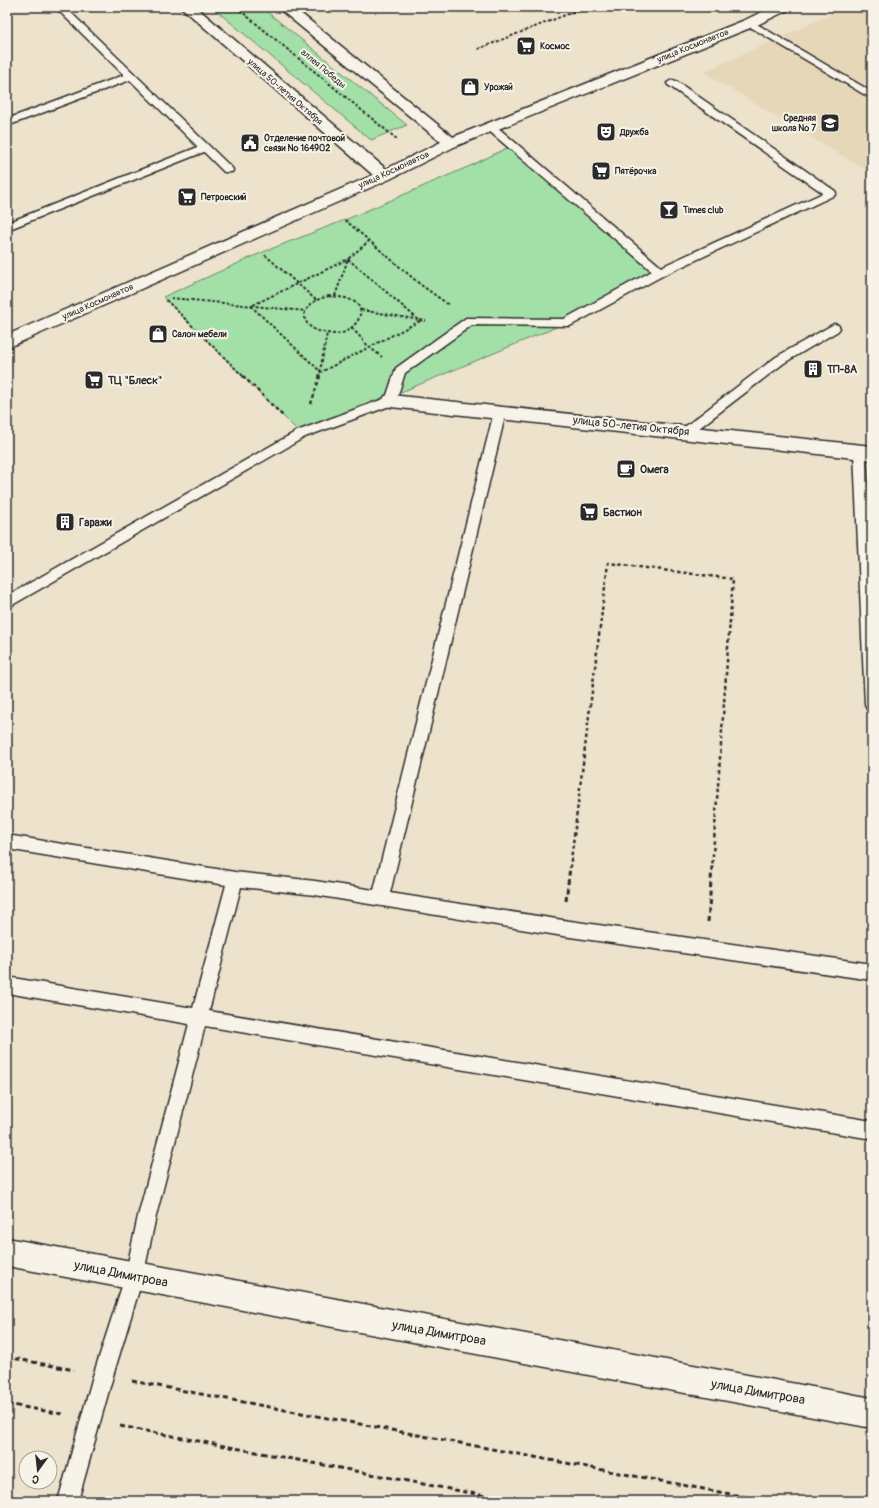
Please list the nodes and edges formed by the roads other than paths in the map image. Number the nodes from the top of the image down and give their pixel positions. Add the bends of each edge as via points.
1 (60, 7) edge
2 (188, 7) edge
3 (284, 7) edge
4 (784, 7) edge
5 (750, 23) junction
6 (131, 76) junction
7 (672, 83) dead end
8 (872, 96) edge
9 (7, 123) edge
10 (492, 128) junction
11 (451, 143) junction
12 (205, 148) junction
13 (228, 170) dead end
14 (384, 176) junction
15 (7, 226) edge
16 (660, 272) junction
17 (834, 328) dead end
18 (7, 342) edge
19 (391, 401) junction
20 (500, 412) junction
21 (686, 432) junction
22 (866, 452) edge
23 (7, 603) edge
24 (872, 705) edge
25 (7, 842) edge
26 (235, 879) junction
27 (380, 899) junction
28 (872, 972) edge
29 (7, 985) edge
30 (198, 1017) junction
31 (872, 1130) edge
32 (7, 1252) edge
33 (134, 1277) junction
34 (872, 1413) edge
35 (68, 1501) edge

1 - 6 lane
2 - 14 main road, улица 50-летия Октября
3 - 11 main road
4 - 5 main road, улица Космонавтов
5 - 8 lane
5 - 10 main road, улица Космонавтов
6 - 9 lane
6 - 12 lane
7 - 16 lane via 831,193
10 - 11 main road, улица Космонавтов
10 - 16 lane
11 - 14 main road, улица Космонавтов
12 - 13 lane
12 - 15 lane
14 - 18 main road, улица Космонавтов
16 - 19 lane via 566,323 470,321 400,371
17 - 21 lane via 780,360
19 - 20 main road, улица 50-летия Октября
19 - 23 lane via 301,434
20 - 21 main road, улица 50-летия Октября
20 - 27 lane
21 - 22 main road, улица 50-летия Октября
22 - 24 lane
25 - 26 lane
26 - 27 lane via 315,888
26 - 30 lane
27 - 28 lane
29 - 30 lane
30 - 31 lane
30 - 33 lane
32 - 33 main road, улица Димитрова
33 - 34 main road, улица Димитрова
33 - 35 lane

